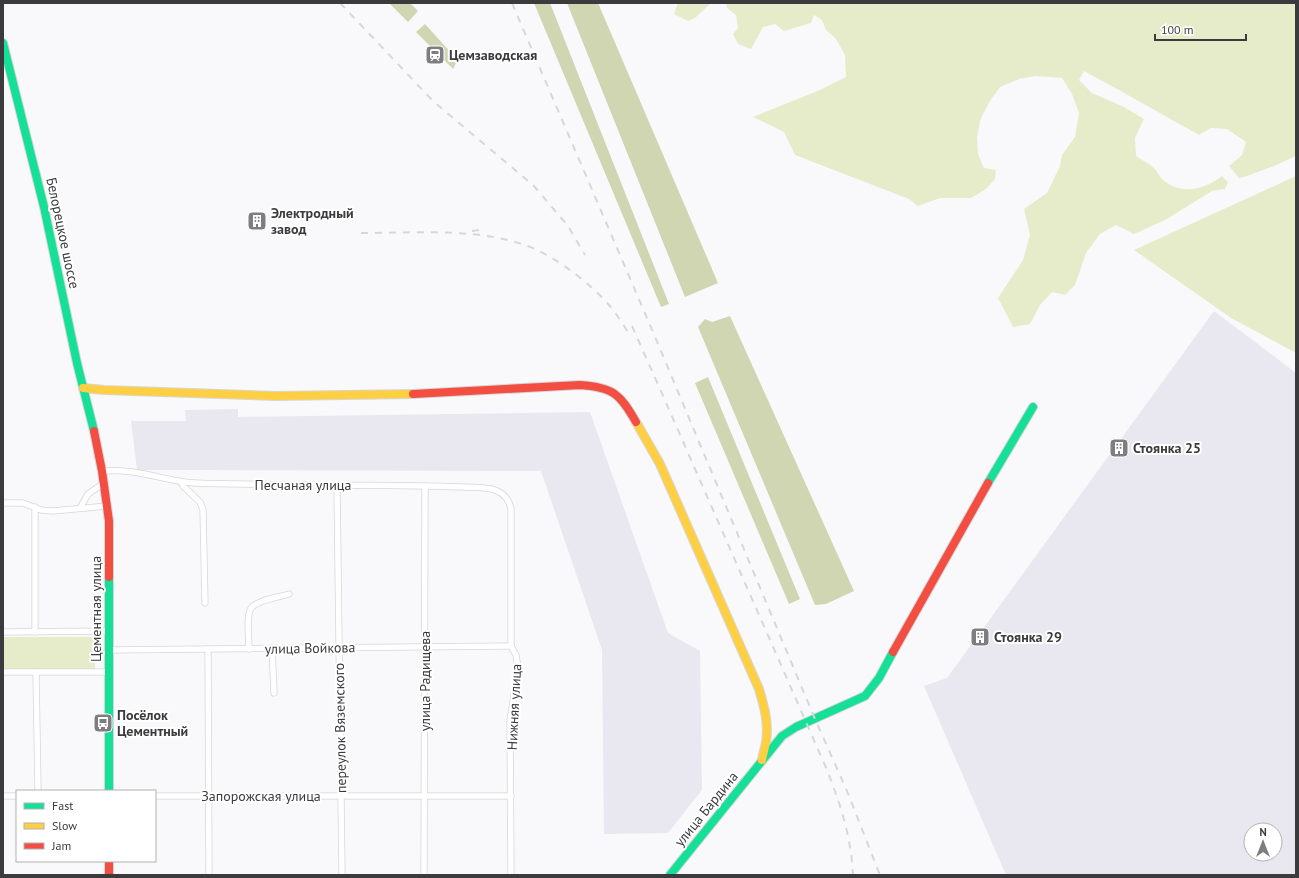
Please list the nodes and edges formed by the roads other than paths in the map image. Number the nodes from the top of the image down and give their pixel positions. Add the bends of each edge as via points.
1 (3, 43) edge
2 (84, 388) junction
3 (1033, 407) dead end
4 (94, 429) joint
5 (102, 471) junction
6 (181, 482) junction
7 (104, 483) junction
8 (337, 486) junction
9 (424, 486) junction
10 (504, 494) joint
11 (3, 503) edge
12 (107, 506) junction
13 (35, 507) junction
14 (80, 508) junction
15 (289, 594) dead end
16 (205, 603) dead end
17 (3, 632) edge
18 (35, 632) junction
19 (109, 632) junction
20 (511, 646) junction
21 (339, 647) junction
22 (425, 647) junction
23 (272, 648) junction
24 (208, 649) junction
25 (249, 649) junction
26 (109, 650) junction
27 (3, 672) edge
28 (36, 672) junction
29 (109, 672) junction
30 (274, 693) dead end
31 (762, 760) junction
32 (38, 790) edge
33 (109, 790) edge
34 (3, 796) edge
35 (16, 796) edge
36 (156, 796) edge
37 (208, 796) junction
38 (341, 796) junction
39 (424, 796) junction
40 (511, 796) junction
41 (109, 862) edge
42 (110, 875) edge
43 (209, 875) edge
44 (342, 875) edge
45 (424, 875) edge
46 (511, 875) edge
47 (670, 875) edge

1 - 2 street, Белорецкое шоссе via 44,206
2 - 4 street, Белорецкое шоссе
2 - 31 street via 276,396 405,394 580,385 607,389 618,396 633,417 660,464 752,672 763,700 767,720
3 - 31 street, улица Бардина via 879,678 865,696 796,727 782,736
4 - 5 street, Цементная улица
5 - 6 street, Песчаная улица via 129,471
5 - 7 street, Цементная улица
6 - 8 street, Песчаная улица
6 - 16 street via 182,486 200,502 203,510
7 - 12 street, Цементная улица
7 - 14 street via 88,494
8 - 9 street, Песчаная улица
8 - 21 street, переулок Вяземского
9 - 10 street, Песчаная улица via 487,488
9 - 22 street, улица Радищева
10 - 20 street, Нижняя улица via 511,508
11 - 13 street via 23,503
12 - 14 street
12 - 19 street, Цементная улица
13 - 14 street via 41,510
13 - 18 street
15 - 25 street via 257,603 251,608
17 - 18 street
18 - 19 street
19 - 26 street, Цементная улица
20 - 22 street, улица Войкова
20 - 40 street, Нижняя улица via 516,655 518,668 510,721
21 - 22 street, улица Войкова
21 - 23 street, улица Войкова
21 - 38 street, переулок Вяземского
22 - 39 street, улица Радищева
23 - 25 street, улица Войкова
23 - 30 street
24 - 25 street, улица Войкова
24 - 26 street, улица Войкова
24 - 37 street
26 - 29 street, Цементная улица
27 - 28 street
28 - 29 street
28 - 32 street
29 - 33 street, Цементная улица
31 - 47 street, улица Бардина
34 - 35 street
36 - 37 street, Запорожская улица
37 - 38 street, Запорожская улица
37 - 43 street
38 - 39 street, Запорожская улица
38 - 44 street, переулок Вяземского
39 - 40 street, Запорожская улица
39 - 45 street, улица Радищева
40 - 46 street, Нижняя улица
41 - 42 street

